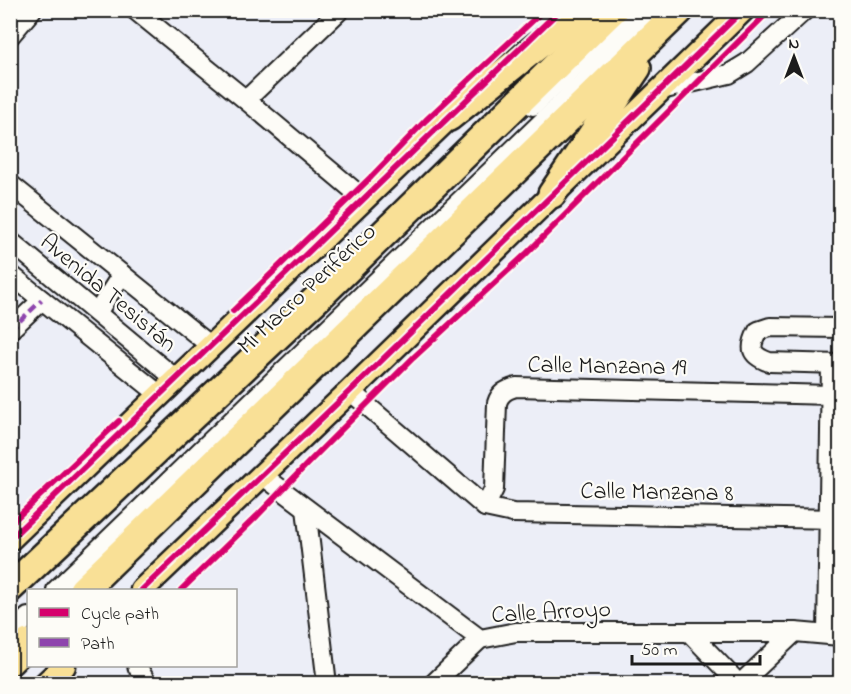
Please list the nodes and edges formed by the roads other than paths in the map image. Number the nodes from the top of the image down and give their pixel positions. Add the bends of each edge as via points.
1 (32, 10) edge
2 (135, 10) edge
3 (560, 10) edge
4 (582, 10) edge
5 (613, 10) edge
6 (634, 10) edge
7 (743, 10) edge
8 (804, 10) edge
9 (328, 14) edge
10 (668, 15) edge
11 (10, 36) edge
12 (659, 91) junction
13 (246, 100) junction
14 (449, 117) junction
15 (10, 184) edge
16 (552, 195) junction
17 (364, 199) junction
18 (10, 241) edge
19 (10, 274) edge
20 (122, 274) junction
21 (42, 300) junction
22 (97, 313) junction
23 (840, 328) edge
24 (10, 330) edge
25 (211, 346) junction
26 (836, 364) edge
27 (177, 380) junction
28 (350, 391) junction
29 (160, 395) junction
30 (831, 395) junction
31 (262, 476) junction
32 (485, 507) junction
33 (306, 509) junction
34 (835, 518) edge
35 (10, 539) edge
36 (10, 588) edge
37 (58, 589) edge
38 (85, 589) edge
39 (144, 589) edge
40 (10, 601) edge
41 (27, 618) edge
42 (689, 632) junction
43 (795, 632) junction
44 (10, 635) edge
45 (834, 635) edge
46 (480, 639) junction
47 (27, 645) edge
48 (10, 661) edge
49 (63, 667) edge
50 (138, 667) edge
51 (45, 684) edge
52 (145, 684) edge
53 (327, 684) edge
54 (433, 684) edge
55 (739, 684) edge

1 - 11 street
2 - 13 street
3 - 14 main road
4 - 14 highway
5 - 36 highway via 325,291
6 - 40 street, Mi Macro Periférico
7 - 12 main road
8 - 12 street via 747,63 729,74
9 - 13 street
10 - 16 highway
10 - 37 street, Mi Macro Periférico
10 - 38 highway
12 - 16 main road
13 - 17 street
14 - 17 main road
15 - 20 street
16 - 28 main road
17 - 25 main road
18 - 22 street, Avenida Tesistán
19 - 21 street, Avenida Tesistán
20 - 22 street
20 - 25 street
21 - 24 street
21 - 29 street, Avenida Tesistán
22 - 27 street, Avenida Tesistán
23 - 26 street via 770,327 758,331 753,341 753,351 769,362
25 - 27 main road
26 - 30 street
27 - 29 main road
28 - 31 main road
28 - 32 street
29 - 35 main road
30 - 32 street, Calle Manzana 19 via 516,387 504,391 497,403 494,489
30 - 34 street
31 - 33 street
31 - 39 main road
32 - 34 street, Calle Manzana 8 via 513,513
33 - 46 street, Calle Arroyo
33 - 53 street
34 - 45 street
41 - 44 street
42 - 43 street, Calle Arroyo
42 - 46 street, Calle Arroyo via 516,632
42 - 55 street
43 - 45 street, Calle Arroyo
43 - 55 street
46 - 54 street
47 - 48 highway
49 - 51 main road
50 - 52 street

